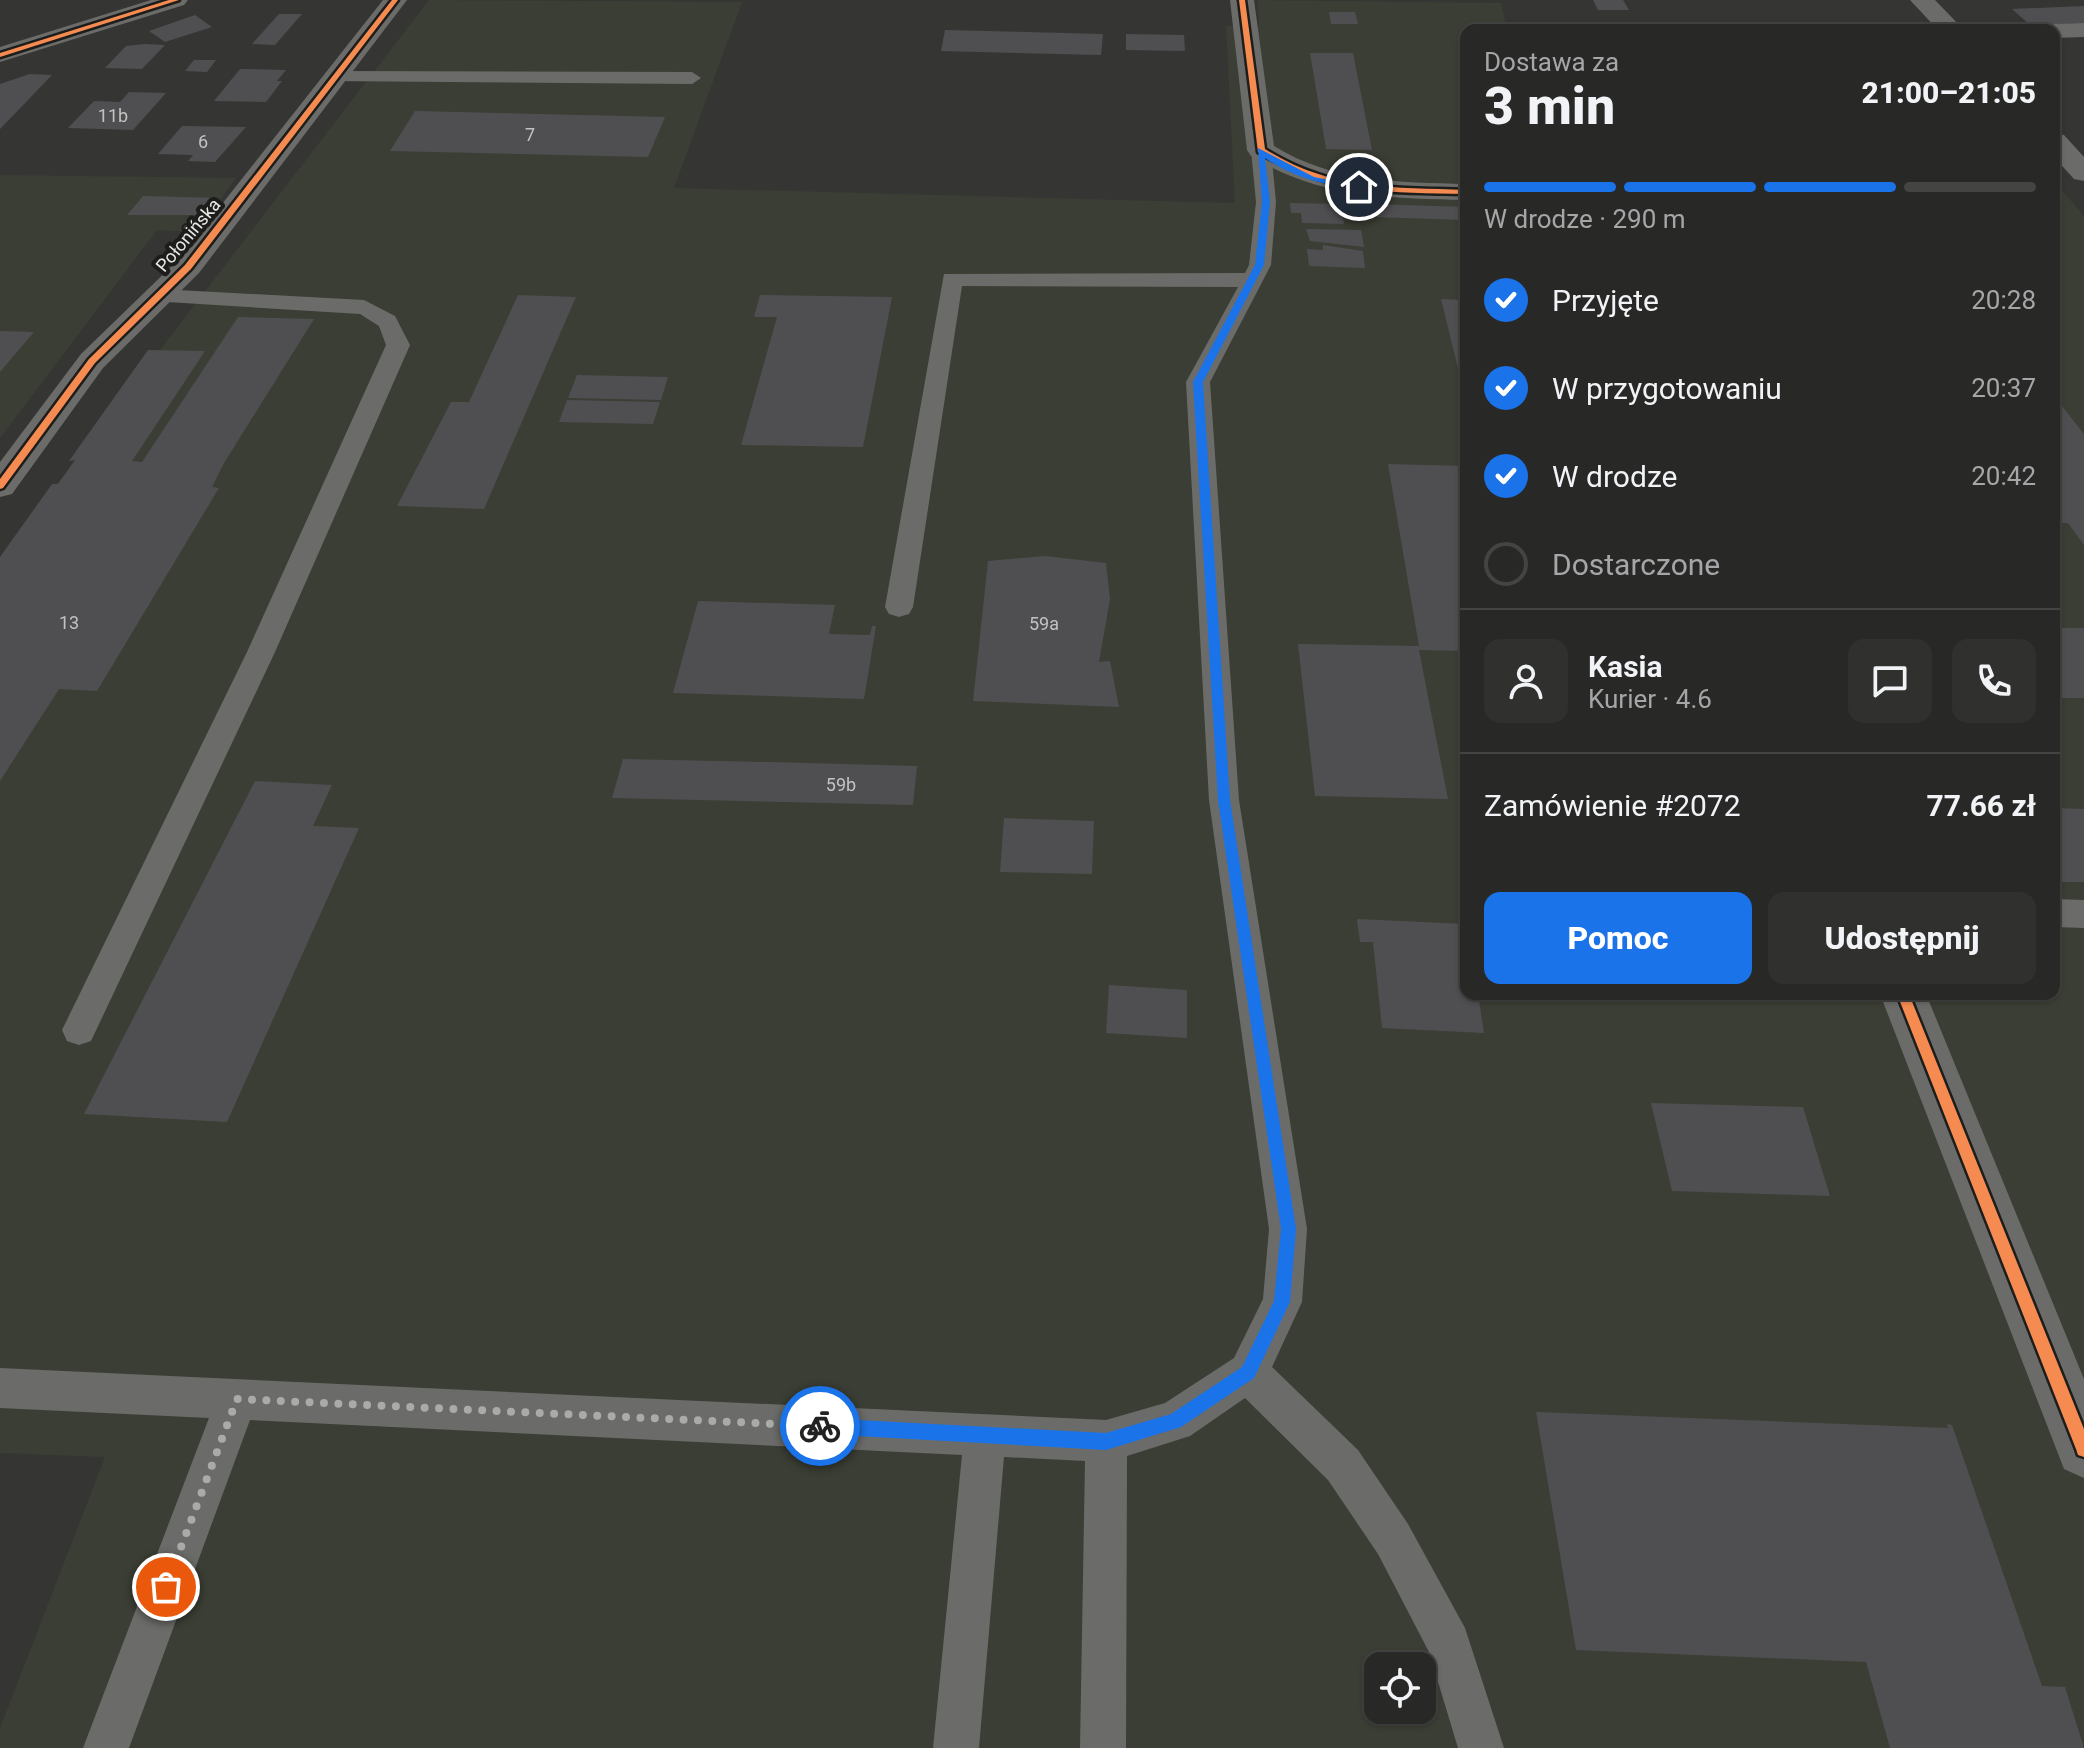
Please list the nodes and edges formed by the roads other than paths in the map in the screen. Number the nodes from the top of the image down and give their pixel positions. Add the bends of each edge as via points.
1 (176, 0) edge
2 (395, 0) edge
3 (1226, 0) edge
4 (1242, 0) edge
5 (1922, 0) edge
6 (1946, 24) edge
7 (2084, 30) edge
8 (2060, 31) edge
9 (0, 55) edge
10 (335, 77) junction
11 (692, 78) dead end
12 (2060, 147) edge
13 (1261, 150) junction
14 (2084, 173) edge
15 (1460, 192) edge
16 (1251, 280) junction
17 (159, 296) junction
18 (0, 486) edge
19 (899, 607) dead end
20 (2060, 913) edge
21 (2084, 914) edge
22 (1905, 1000) edge
23 (79, 1030) dead end
24 (1248, 1372) junction
25 (0, 1388) edge
26 (237, 1399) junction
27 (985, 1433) junction
28 (1106, 1441) junction
29 (2084, 1449) edge
30 (106, 1748) edge
31 (956, 1748) edge
32 (1103, 1748) edge
33 (1481, 1748) edge

1 - 9 street
2 - 10 street, Połonińska
3 - 4 lane
4 - 13 street
5 - 6 street
7 - 8 street
10 - 11 lane
10 - 17 street, Połonińska via 188,267
12 - 14 street
13 - 15 street via 1286,169 1313,179 1359,187
13 - 16 lane via 1266,202 1260,265
16 - 19 lane via 952,279
16 - 24 lane via 1198,382 1224,800 1288,1229 1282,1302
17 - 18 street, Połonińska via 92,361
17 - 23 lane via 364,307 395,327 398,345 261,652
20 - 21 lane
22 - 29 street
24 - 28 lane via 1175,1421
24 - 33 lane via 1343,1465 1393,1539 1449,1644
25 - 26 lane
26 - 27 lane
26 - 30 lane
27 - 28 lane
27 - 31 lane
28 - 32 lane

